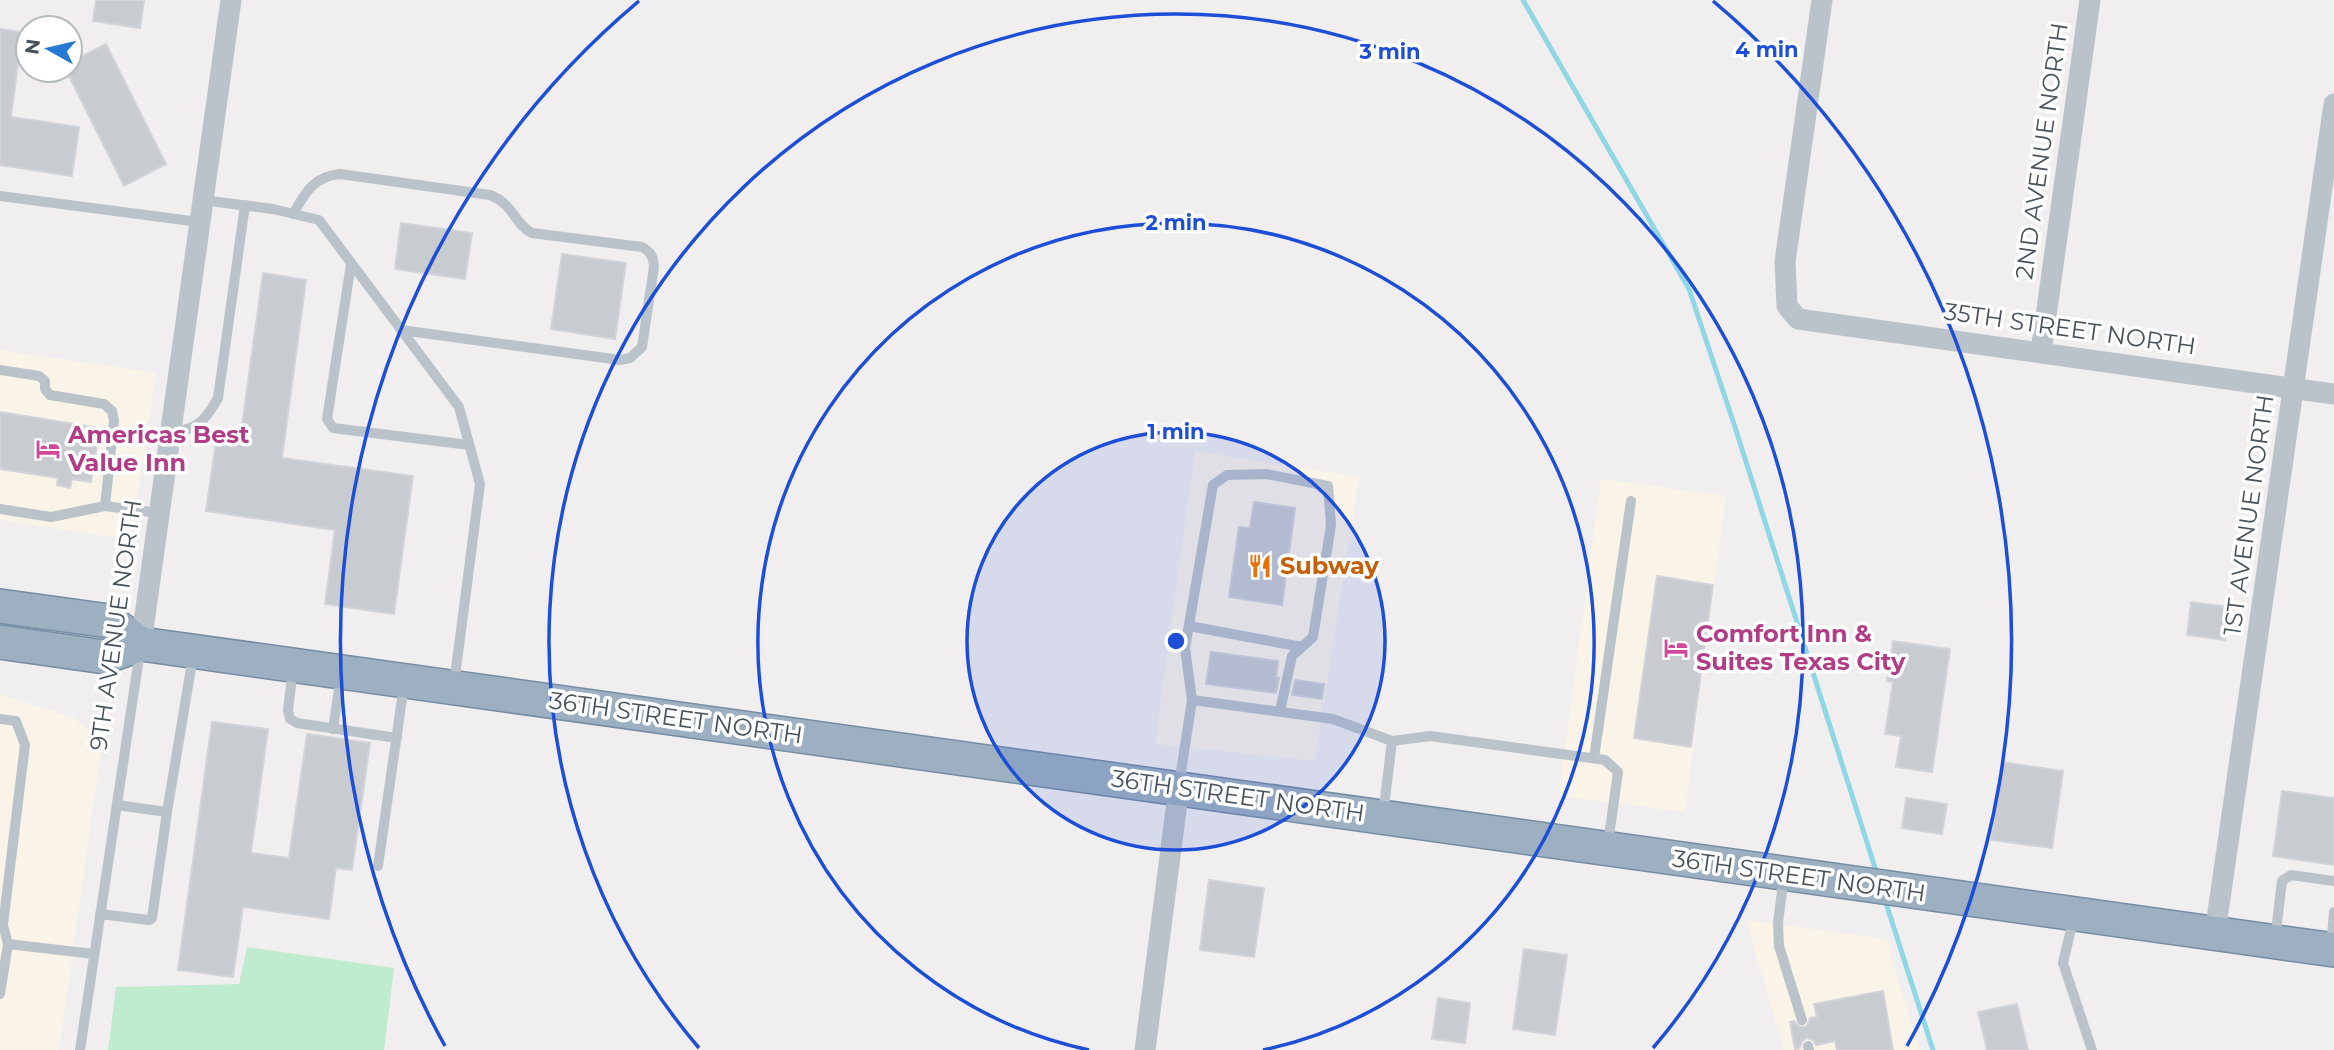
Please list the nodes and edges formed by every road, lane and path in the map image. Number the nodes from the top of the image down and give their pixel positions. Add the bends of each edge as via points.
1 (231, 0) edge
2 (1822, 0) edge
3 (2090, 0) edge
4 (2334, 104) edge
5 (0, 196) edge
6 (202, 200) junction
7 (245, 205) junction
8 (293, 214) junction
9 (199, 222) junction
10 (351, 264) junction
11 (401, 330) junction
12 (2041, 352) junction
13 (0, 369) edge
14 (2293, 388) junction
15 (2334, 394) edge
16 (170, 433) junction
17 (469, 445) junction
18 (1631, 500) dead end
19 (105, 506) junction
20 (0, 509) edge
21 (159, 513) junction
22 (0, 606) edge
23 (1189, 626) junction
24 (0, 642) edge
25 (141, 644) junction
26 (1302, 647) junction
27 (194, 651) junction
28 (294, 665) junction
29 (341, 671) junction
30 (405, 680) junction
31 (454, 687) junction
32 (1192, 700) junction
33 (1280, 711) junction
34 (0, 719) edge
35 (333, 729) junction
36 (397, 738) junction
37 (1392, 741) junction
38 (1594, 758) junction
39 (1179, 788) junction
40 (117, 805) junction
41 (167, 812) junction
42 (1383, 817) junction
43 (1608, 849) junction
44 (378, 866) dead end
45 (1784, 873) junction
46 (2334, 881) edge
47 (2334, 912) edge
48 (100, 914) junction
49 (2074, 914) junction
50 (2215, 933) junction
51 (2274, 942) junction
52 (8, 944) junction
53 (2332, 950) edge
54 (94, 954) junction
55 (0, 994) edge
56 (1802, 1020) dead end
57 (80, 1050) edge
58 (1146, 1050) edge
59 (2092, 1050) edge

1 - 6 street, 9TH AVENUE NORTH
2 - 12 street, 35TH STREET NORTH via 1786,262 1787,306 1798,319
3 - 12 street, 2ND AVENUE NORTH
4 - 14 street, 1ST AVENUE NORTH
5 - 9 lane
6 - 7 lane
6 - 9 street, 9TH AVENUE NORTH
7 - 8 lane
7 - 16 lane via 218,398 191,430
8 - 10 lane via 318,220
8 - 11 lane via 312,185 340,174 490,195 508,205 532,233 642,247 653,257 642,347 630,358
9 - 16 street, 9TH AVENUE NORTH
10 - 11 lane
10 - 17 lane via 327,419 333,428
11 - 17 lane via 459,407
12 - 14 street, 35TH STREET NORTH
13 - 19 lane via 39,376 50,395 104,404 112,411
14 - 15 street, 35TH STREET NORTH
14 - 50 street, 1ST AVENUE NORTH
16 - 21 street, 9TH AVENUE NORTH
17 - 31 lane via 480,484
18 - 38 lane
19 - 20 lane via 51,517
19 - 21 lane
21 - 25 street, 9TH AVENUE NORTH
22 - 25 highway via 109,621
23 - 26 lane
23 - 26 lane via 1213,485 1227,475 1266,474 1328,486 1331,526 1313,636
23 - 32 lane via 1185,648
24 - 25 highway via 105,657
25 - 27 highway, 36TH STREET NORTH
25 - 40 lane, 9TH AVENUE NORTH
26 - 33 lane via 1292,656
27 - 28 highway, 36TH STREET NORTH
27 - 41 lane
28 - 29 highway, 36TH STREET NORTH
28 - 35 lane via 290,719
29 - 30 highway, 36TH STREET NORTH
29 - 35 lane
30 - 31 highway, 36TH STREET NORTH
30 - 36 lane
31 - 39 highway, 36TH STREET NORTH
32 - 33 lane
32 - 39 lane
33 - 37 lane via 1333,719
34 - 52 lane via 16,721 25,745 3,925
35 - 36 lane
36 - 44 lane
37 - 38 lane via 1430,736
37 - 42 lane
38 - 43 lane via 1605,760 1618,772
39 - 42 highway, 36TH STREET NORTH
39 - 58 street
40 - 41 lane
40 - 48 lane, 9TH AVENUE NORTH
41 - 48 lane via 152,918
42 - 43 highway, 36TH STREET NORTH
43 - 45 highway, 36TH STREET NORTH
45 - 49 highway, 36TH STREET NORTH
45 - 56 lane via 1779,946
46 - 51 lane via 2291,875 2281,881
47 - 53 lane
48 - 54 lane, 9TH AVENUE NORTH
49 - 50 highway, 36TH STREET NORTH
49 - 59 lane via 2063,964
50 - 51 highway, 36TH STREET NORTH
51 - 53 highway, 36TH STREET NORTH
52 - 54 lane
52 - 55 lane
54 - 57 lane, 9TH AVENUE NORTH

